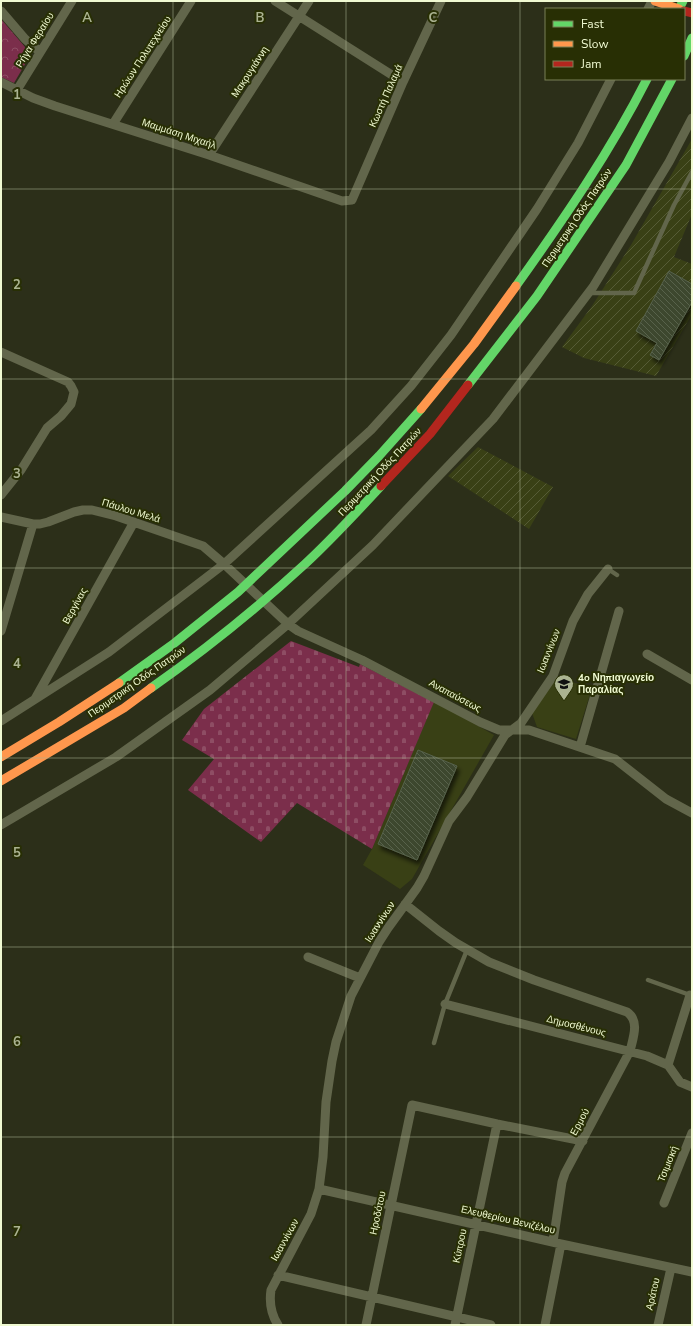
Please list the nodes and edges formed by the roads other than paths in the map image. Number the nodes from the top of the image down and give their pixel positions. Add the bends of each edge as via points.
1 (72, 1) edge
2 (191, 1) edge
3 (275, 1) edge
4 (309, 1) edge
5 (441, 1) edge
6 (655, 1) edge
7 (676, 8) edge
8 (1, 10) edge
9 (299, 17) junction
10 (692, 38) edge
11 (40, 52) junction
12 (686, 52) edge
13 (610, 80) edge
14 (646, 80) edge
15 (671, 80) edge
16 (1, 82) edge
17 (403, 82) junction
18 (17, 90) junction
19 (692, 118) edge
20 (112, 124) junction
21 (210, 155) junction
22 (692, 172) edge
23 (352, 200) joint
24 (589, 293) junction
25 (1, 352) edge
26 (1, 495) edge
27 (1, 517) edge
28 (134, 522) junction
29 (33, 524) junction
30 (224, 564) junction
31 (608, 569) joint
32 (617, 575) dead end
33 (619, 611) dead end
34 (288, 624) junction
35 (1, 631) edge
36 (646, 654) dead end
37 (692, 680) edge
38 (34, 700) junction
39 (1, 721) edge
40 (512, 730) junction
41 (580, 747) junction
42 (1, 757) edge
43 (1, 781) edge
44 (691, 812) edge
45 (1, 825) edge
46 (405, 904) junction
47 (467, 950) junction
48 (308, 957) dead end
49 (360, 978) junction
50 (648, 980) dead end
51 (691, 995) edge
52 (445, 1004) junction
53 (434, 1043) dead end
54 (630, 1051) junction
55 (668, 1065) junction
56 (692, 1087) edge
57 (497, 1124) junction
58 (692, 1133) edge
59 (583, 1141) junction
60 (319, 1189) junction
61 (664, 1203) dead end
62 (391, 1205) junction
63 (476, 1224) junction
64 (557, 1243) junction
65 (670, 1268) junction
66 (692, 1272) edge
67 (278, 1275) junction
68 (372, 1297) junction
69 (456, 1321) edge
70 (278, 1325) edge
71 (366, 1325) edge
72 (491, 1325) edge
73 (545, 1325) edge
74 (658, 1325) edge

1 - 11 street, Ρήγα Φεραίου
2 - 20 street, Ηρώων Πολυτεχνείου
3 - 9 street
4 - 9 street, Μακρυγιάννη
5 - 17 street, Κωστή Παλαμά
6 - 7 main road
8 - 11 street via 25,39
9 - 17 street
9 - 21 street, Μακρυγιάννη
10 - 12 main road
11 - 18 street, Ρήγα Φεραίου
13 - 30 street via 578,143 538,209 451,335 411,386 371,430
14 - 42 main road, Περιμετρική Οδός Πατρών via 608,153 558,227 476,342 413,420 338,498 225,603 141,667 78,710
15 - 43 main road, Περιμετρική Οδός Πατρών via 626,165 537,296 430,434 349,521 247,615 167,678 124,708
16 - 18 street, Μαμμάση Μιχαήλ
17 - 23 street, Κωστή Παλαμά
18 - 20 street, Μαμμάση Μιχαήλ via 55,106
19 - 24 street via 669,162
20 - 21 street, Μαμμάση Μιχαήλ
21 - 23 street, Μαμμάση Μιχαήλ via 342,201
22 - 24 lane via 634,293
24 - 34 street via 493,419 373,544
25 - 26 street via 68,382 74,394 70,404 47,428 21,470
27 - 29 street, Πάυλου Μελά
28 - 29 street, Πάυλου Μελά via 92,510 83,510 48,522
28 - 30 street, Πάυλου Μελά via 203,546
28 - 38 street, Βεργίνας
29 - 35 street
30 - 34 street, Αναπαύσεως
30 - 38 street via 109,652
31 - 32 lane
31 - 40 street, Ιωαννίνων via 588,594 573,622 553,676 521,723
33 - 41 street
34 - 40 street, Αναπαύσεως via 480,722 499,730
34 - 45 street via 210,690 116,757
36 - 37 street
38 - 39 street
40 - 41 street, Αναπαύσεως via 529,730
40 - 46 street, Ιωαννίνων via 505,735 468,797 449,821 424,876
41 - 44 street, Αναπαύσεως via 615,759 666,799
46 - 47 street via 438,931
46 - 49 street, Ιωαννίνων via 385,933
47 - 52 lane
47 - 54 street, Ερμού via 508,970 627,1012 634,1020
48 - 49 street
49 - 60 street, Ιωαννίνων via 346,1010 332,1061
50 - 51 lane
51 - 55 street
52 - 53 lane
52 - 54 street, Δημοσθένους
54 - 55 street, Δημοσθένους
54 - 59 street, Ερμού
55 - 56 street via 680,1082
57 - 59 street
57 - 62 street, Ηροδότου via 412,1105
57 - 63 street, Κύπρου
58 - 61 street, Τσιμισκή
59 - 64 street, Ερμού via 562,1182
60 - 62 street, Ελευθερίου Βενιζέλου
60 - 67 street, Ιωαννίνων via 305,1228
62 - 63 street, Ελευθερίου Βενιζέλου
62 - 68 street, Ηροδότου
63 - 64 street, Ελευθερίου Βενιζέλου
63 - 69 street, Κύπρου
64 - 65 street, Ελευθερίου Βενιζέλου
64 - 73 street, Ερμού
65 - 66 street, Ελευθερίου Βενιζέλου
65 - 74 street, Αράτου
67 - 68 street
67 - 70 street, Ιωαννίνων via 270,1298 272,1312
68 - 69 street
68 - 71 street, Ηροδότου
69 - 72 street

